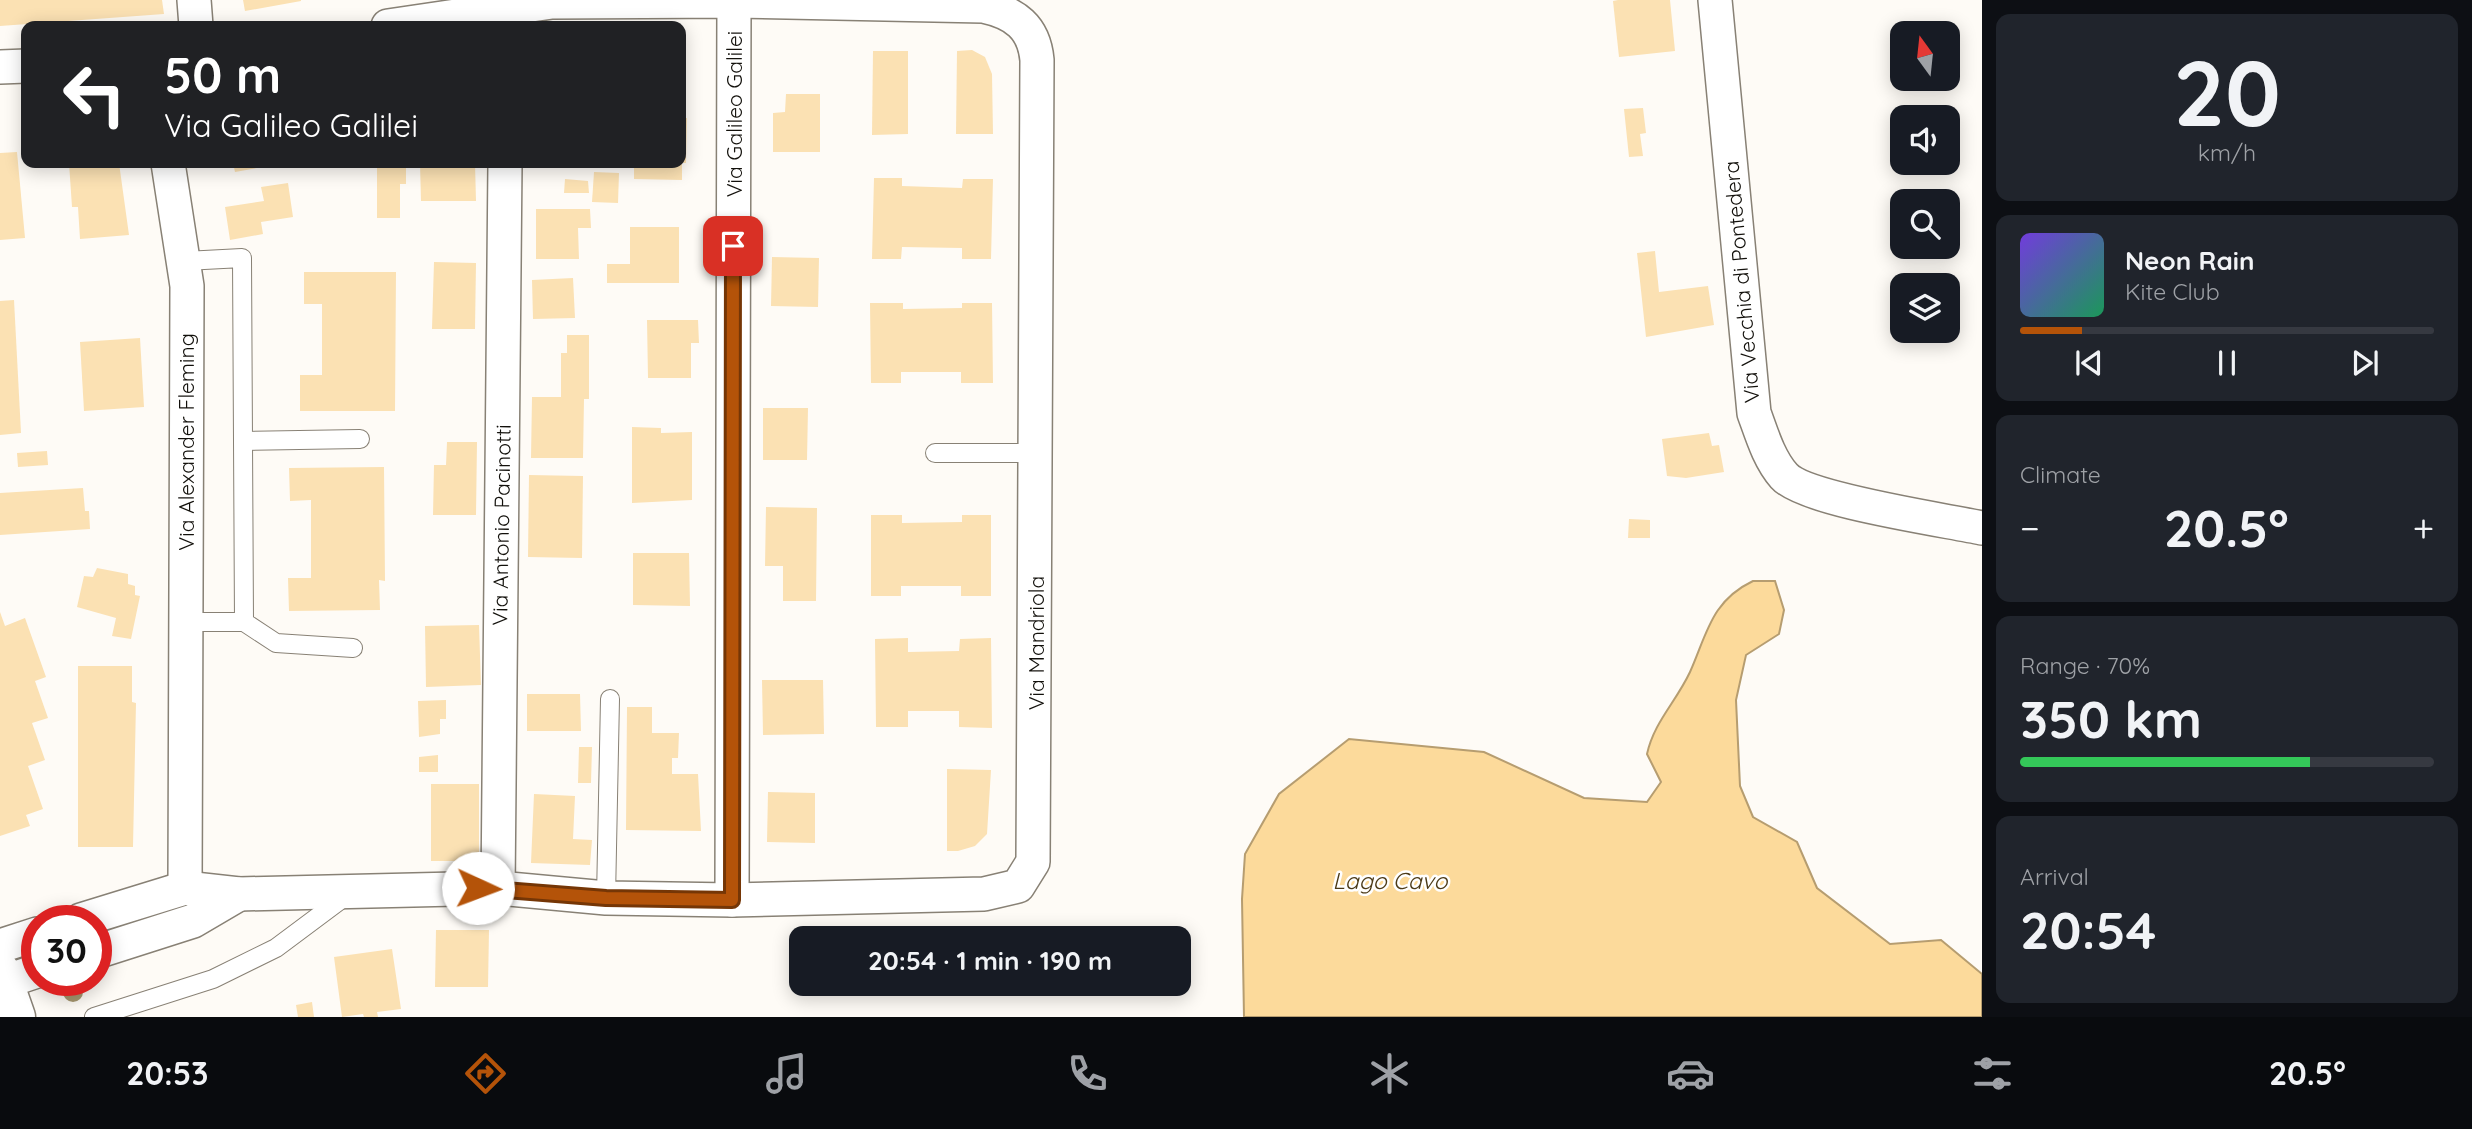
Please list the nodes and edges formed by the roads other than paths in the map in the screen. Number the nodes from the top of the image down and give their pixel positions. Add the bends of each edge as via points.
1 (194, 0) edge
2 (734, 0) edge
3 (1715, 0) edge
4 (506, 16) edge
5 (196, 21) edge
6 (447, 21) edge
7 (21, 66) edge
8 (0, 67) edge
9 (169, 168) edge
10 (505, 168) edge
11 (184, 261) junction
12 (360, 439) dead end
13 (243, 441) junction
14 (935, 453) dead end
15 (1037, 453) junction
16 (1982, 528) edge
17 (184, 622) junction
18 (244, 622) junction
19 (353, 648) dead end
20 (610, 699) dead end
21 (185, 888) junction
22 (498, 888) junction
23 (351, 892) junction
24 (239, 894) junction
25 (606, 898) junction
26 (732, 900) junction
27 (112, 910) edge
28 (112, 947) edge
29 (21, 960) edge
30 (11, 977) edge
31 (94, 1017) edge

1 - 5 street
2 - 4 street, Via Mandriola via 552,2
2 - 15 street, Via Mandriola via 983,6 1017,17 1027,28 1036,45 1037,60
2 - 26 street, Via Galileo Galilei
3 - 16 street, Via Vecchia di Pontedera via 1754,413 1768,452 1786,479 1821,495
4 - 6 street, Via Mandriola
7 - 8 street
9 - 11 street, Via Alexander Fleming
10 - 22 street, Via Antonio Pacinotti
11 - 13 lane via 242,258
11 - 17 street, Via Alexander Fleming
12 - 13 lane
13 - 18 lane
14 - 15 lane
15 - 26 street, Via Mandriola via 1035,851 1027,874 1011,889 984,894
17 - 18 lane
17 - 21 street, Via Alexander Fleming
18 - 19 lane via 276,643
20 - 25 lane
21 - 24 street, Via Mandriola
21 - 27 street
22 - 23 street, Via Mandriola
22 - 25 street, Via Mandriola
23 - 24 street, Via Mandriola
23 - 31 lane via 276,948 214,979
24 - 28 street via 193,921
25 - 26 street, Via Mandriola
29 - 30 street

